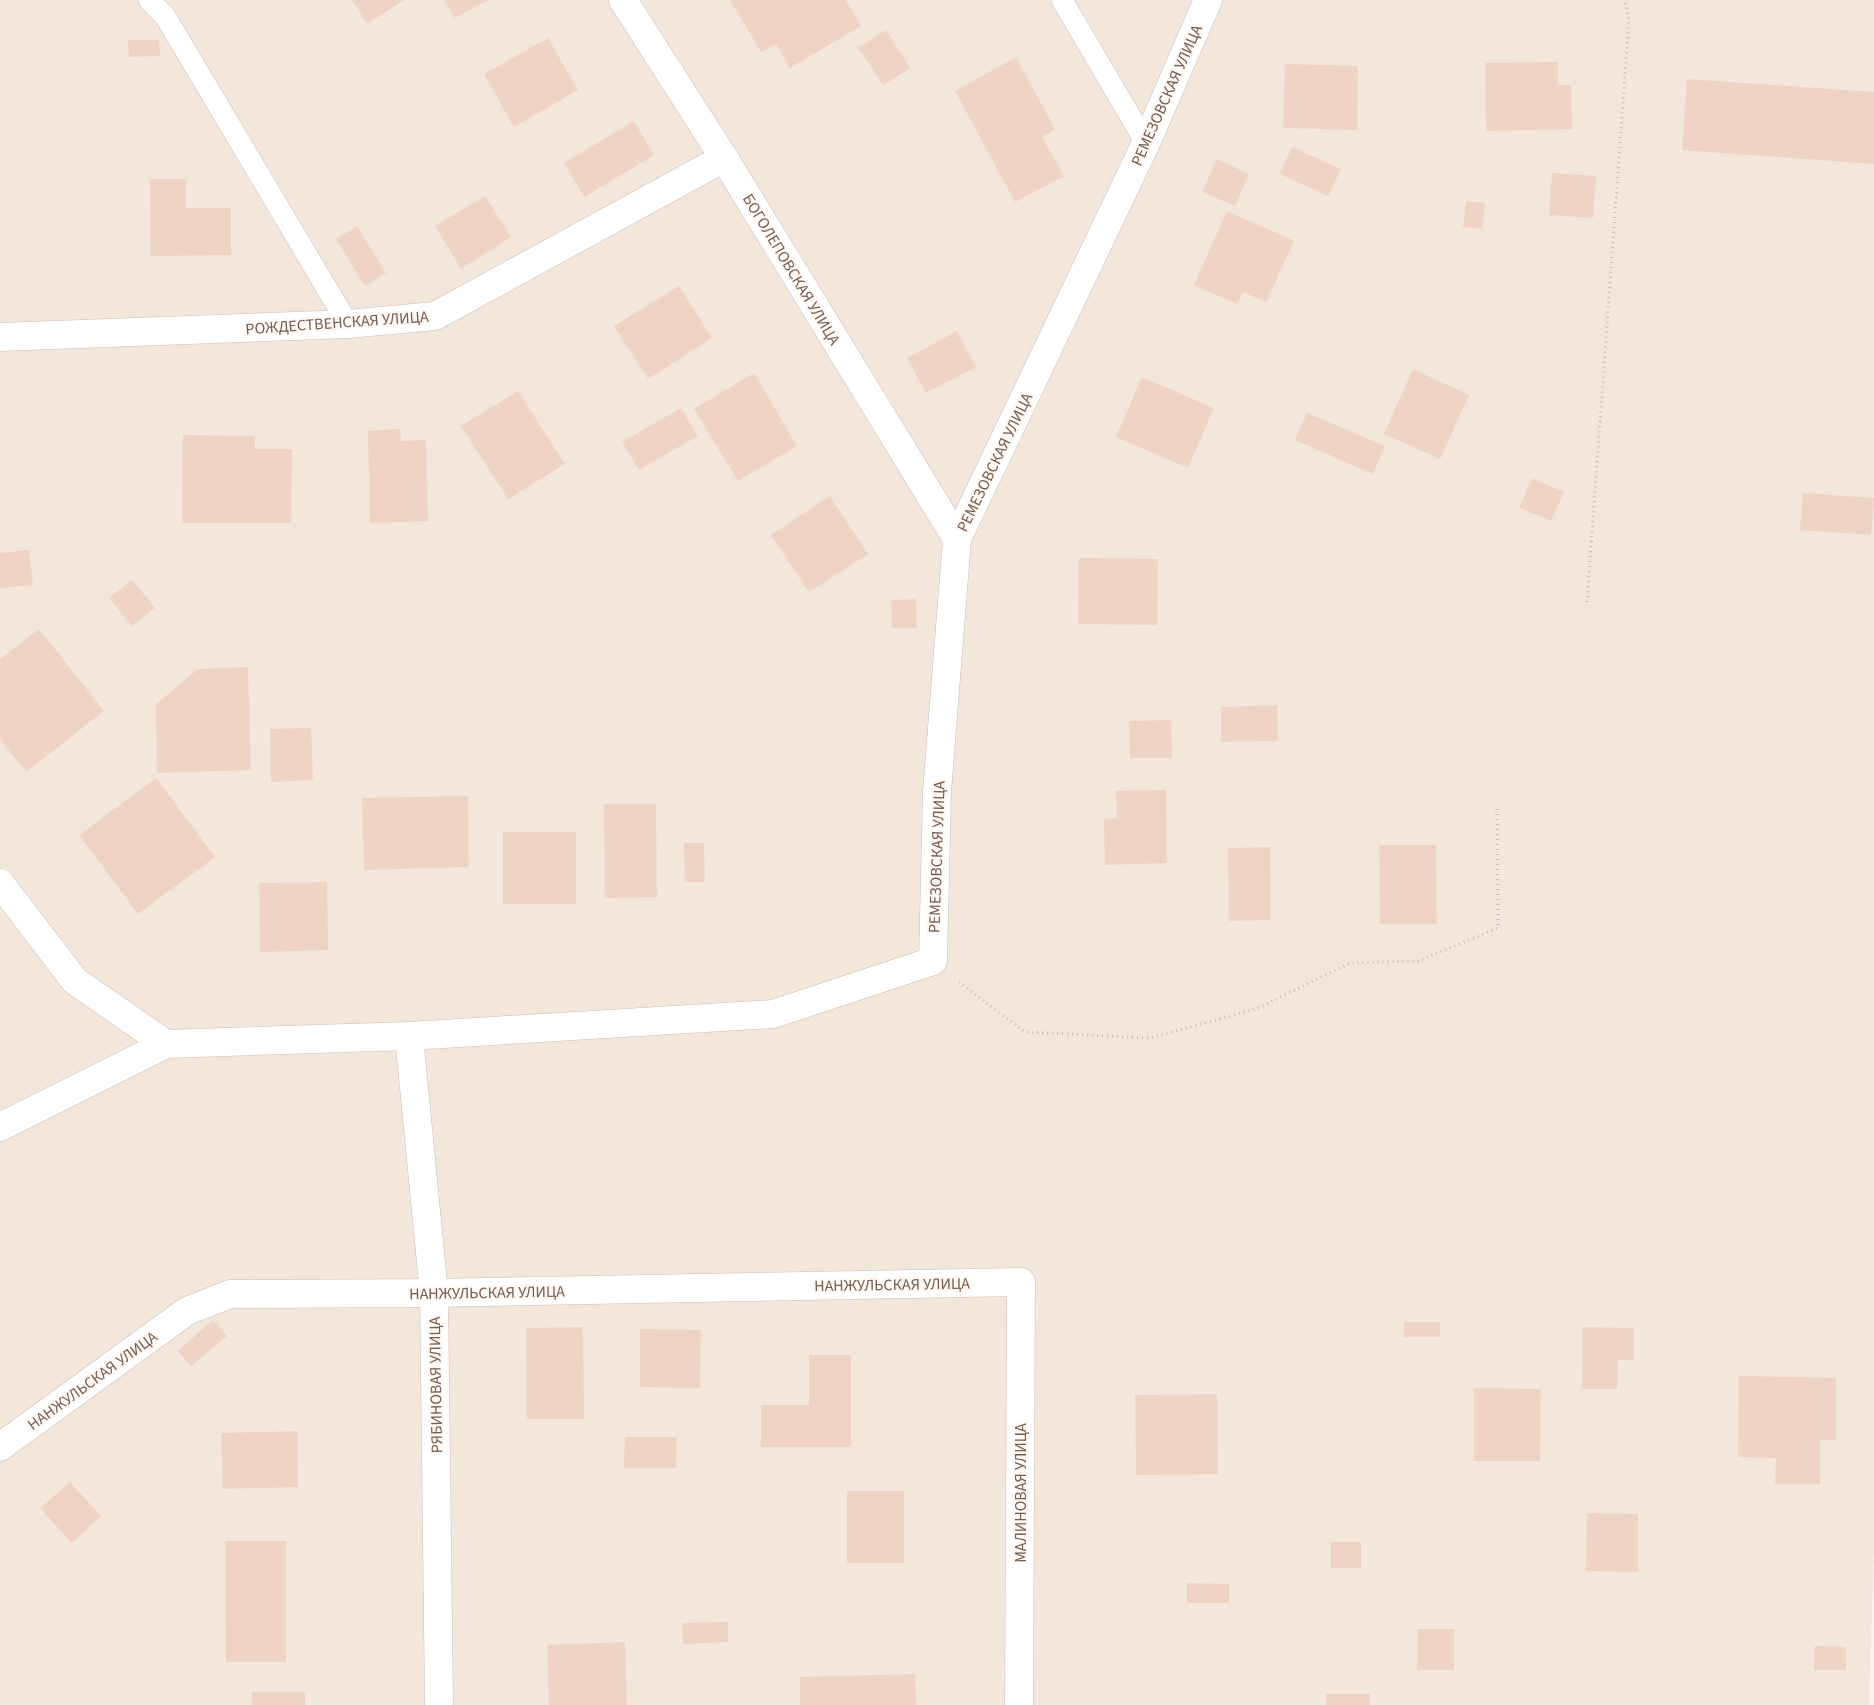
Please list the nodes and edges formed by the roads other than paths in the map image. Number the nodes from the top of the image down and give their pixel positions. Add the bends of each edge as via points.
1 (149, 0) edge
2 (623, 0) edge
3 (1062, 0) edge
4 (1208, 0) edge
5 (1146, 142) junction
6 (724, 158) junction
7 (348, 324) junction
8 (0, 337) edge
9 (957, 539) junction
10 (0, 883) edge
11 (409, 1036) junction
12 (166, 1044) junction
13 (0, 1127) edge
14 (1021, 1282) joint
15 (434, 1293) junction
16 (0, 1447) edge
17 (439, 1705) edge
18 (1019, 1705) edge

1 - 7 lane via 165,16
2 - 6 street, БОГОЛЕПОВСКАЯ УЛИЦА
3 - 5 lane
4 - 5 street, РЕМЕЗОВСКАЯ УЛИЦА
5 - 9 street, РЕМЕЗОВСКАЯ УЛИЦА
6 - 7 street, РОЖДЕСТВЕНСКАЯ УЛИЦА via 435,316
6 - 9 street, БОГОЛЕПОВСКАЯ УЛИЦА
7 - 8 street, РОЖДЕСТВЕНСКАЯ УЛИЦА
9 - 11 street, РЕМЕЗОВСКАЯ УЛИЦА via 937,792 933,962 773,1014
10 - 12 street via 75,981
11 - 12 street
11 - 15 street, РЯБИНОВАЯ УЛИЦА
12 - 13 street
14 - 15 street, НАНЖУЛЬСКАЯ УЛИЦА
14 - 18 street, МАЛИНОВАЯ УЛИЦА
15 - 16 street, НАНЖУЛЬСКАЯ УЛИЦА via 230,1294 187,1310
15 - 17 street, РЯБИНОВАЯ УЛИЦА

